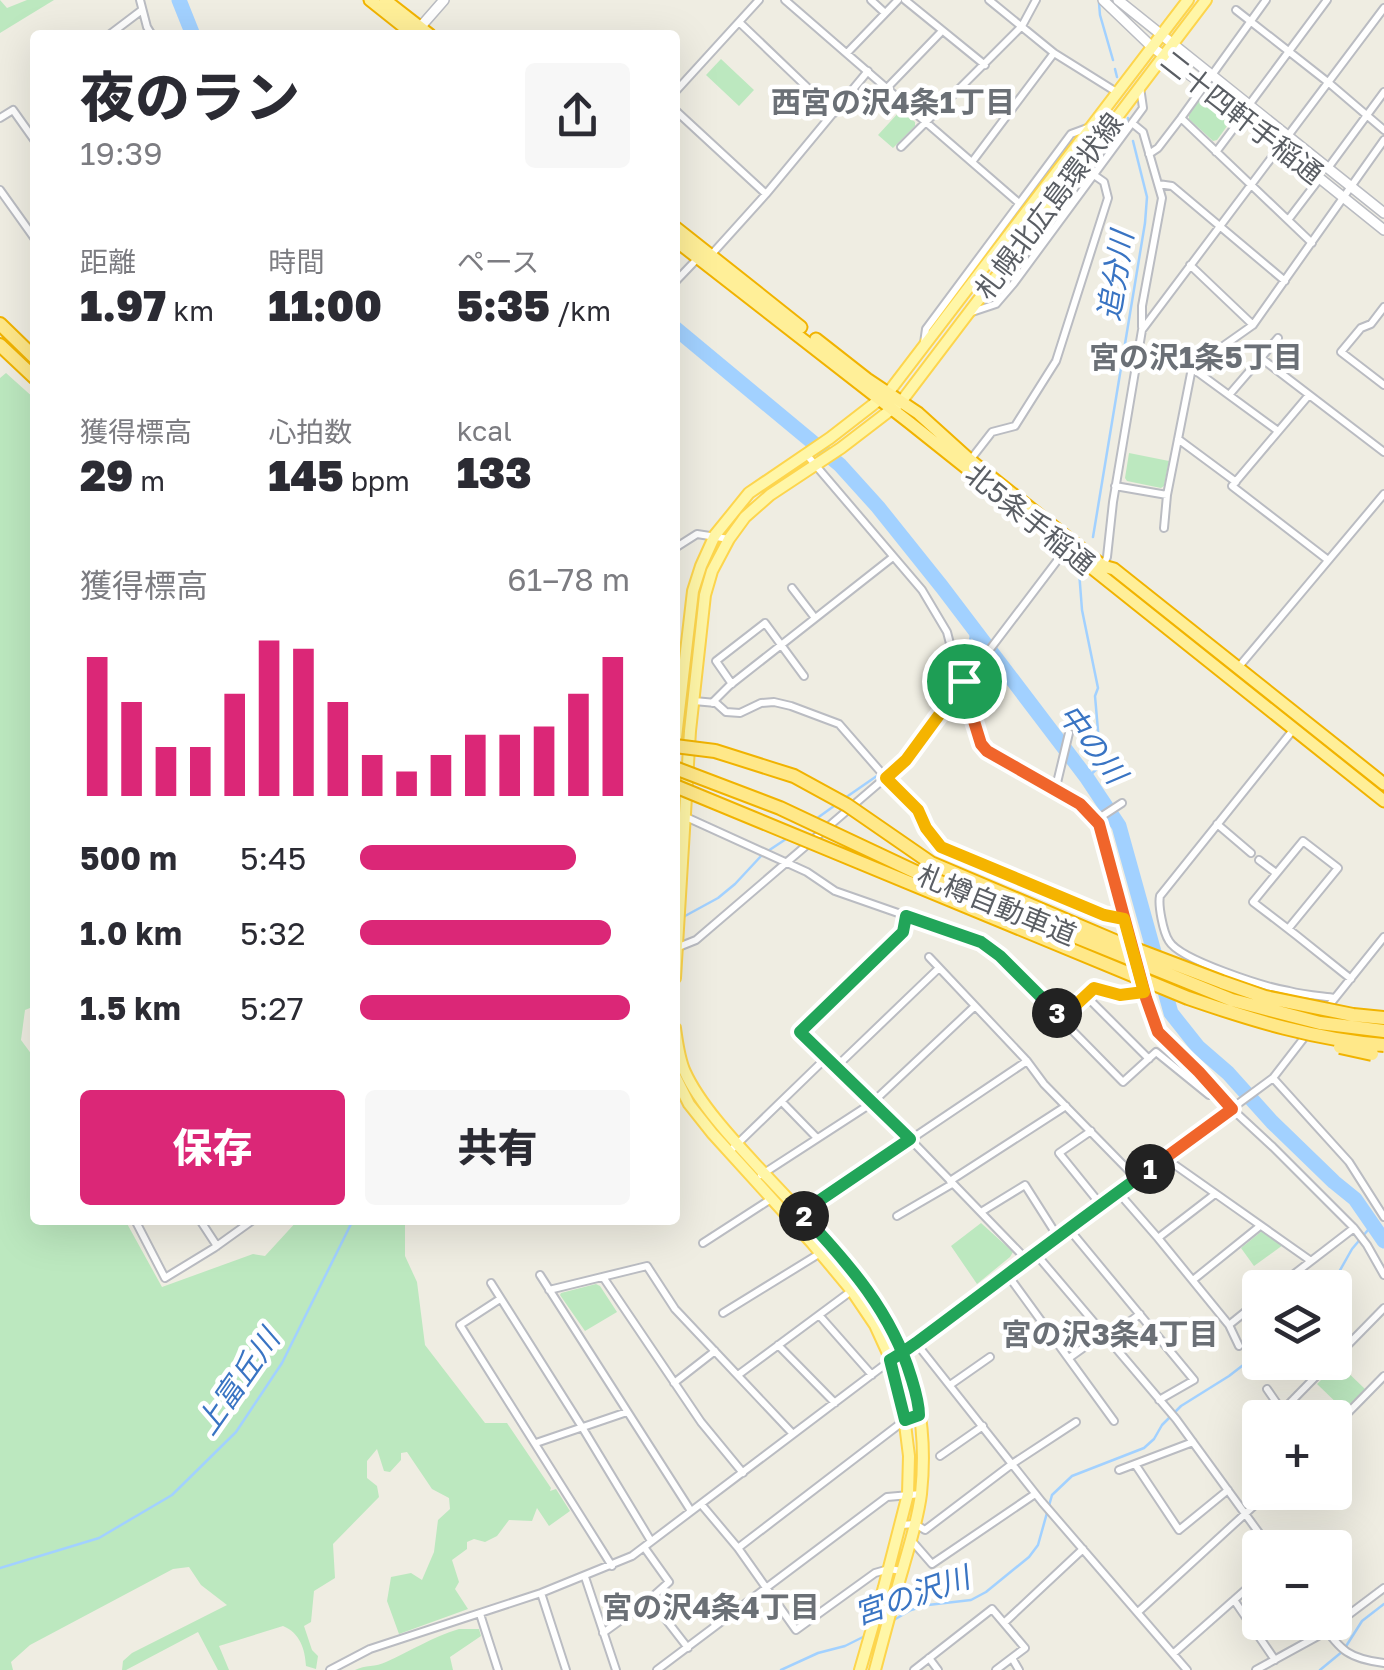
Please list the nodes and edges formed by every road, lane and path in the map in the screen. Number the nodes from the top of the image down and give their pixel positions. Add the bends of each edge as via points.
1 (140, 0) edge
2 (370, 0) edge
3 (385, 0) edge
4 (444, 0) edge
5 (759, 0) edge
6 (785, 0) edge
7 (870, 0) edge
8 (902, 0) edge
9 (989, 0) edge
10 (1036, 0) edge
11 (1206, 0) edge
12 (1266, 0) edge
13 (1327, 0) edge
14 (1186, 1) edge
15 (1114, 3) edge
16 (1384, 8) edge
17 (142, 10) junction
18 (1236, 10) dead end
19 (886, 14) junction
20 (1251, 21) junction
21 (739, 22) junction
22 (1022, 26) junction
23 (116, 30) edge
24 (150, 30) edge
25 (415, 30) edge
26 (416, 30) edge
27 (421, 30) edge
28 (942, 30) junction
29 (1162, 35) junction
30 (1173, 44) junction
31 (1152, 48) junction
32 (1290, 52) junction
33 (846, 53) junction
34 (1054, 53) junction
35 (1164, 56) junction
36 (985, 65) junction
37 (868, 71) junction
38 (1212, 76) junction
39 (1329, 82) junction
40 (1205, 86) junction
41 (680, 87) edge
42 (1140, 87) junction
43 (887, 88) junction
44 (1384, 92) edge
45 (1118, 93) junction
46 (1249, 105) junction
47 (834, 113) junction
48 (680, 115) edge
49 (1243, 116) junction
50 (1367, 116) junction
51 (0, 118) edge
52 (1181, 118) junction
53 (926, 122) junction
54 (1132, 123) junction
55 (1091, 127) junction
56 (1384, 130) edge
57 (30, 135) edge
58 (1288, 138) junction
59 (1384, 140) edge
60 (901, 148) dead end
61 (1281, 148) junction
62 (1216, 152) junction
63 (1149, 154) junction
64 (972, 162) junction
65 (1327, 168) junction
66 (1094, 175) junction
67 (1320, 178) junction
68 (1158, 184) junction
69 (1250, 184) junction
70 (1352, 188) junction
71 (0, 190) edge
72 (766, 194) junction
73 (1345, 198) junction
74 (1019, 203) junction
75 (1384, 213) edge
76 (1288, 220) junction
77 (1219, 226) junction
78 (1384, 230) edge
79 (30, 232) edge
80 (680, 232) edge
81 (680, 243) edge
82 (1312, 244) junction
83 (704, 256) junction
84 (1190, 265) junction
85 (680, 278) edge
86 (1285, 281) junction
87 (1383, 310) edge
88 (966, 314) junction
89 (0, 324) edge
90 (1253, 325) junction
91 (1142, 330) junction
92 (1278, 338) dead end
93 (924, 344) junction
94 (0, 345) edge
95 (30, 353) edge
96 (1261, 358) junction
97 (1192, 368) junction
98 (30, 373) edge
99 (1384, 385) edge
100 (1229, 395) junction
101 (1308, 395) junction
102 (883, 397) junction
103 (896, 406) junction
104 (1278, 431) junction
105 (1178, 440) junction
106 (1384, 452) edge
107 (806, 453) junction
108 (970, 460) junction
109 (816, 465) junction
110 (1236, 482) junction
111 (1115, 486) junction
112 (1384, 494) edge
113 (1167, 495) junction
114 (1164, 528) dead end
115 (715, 535) junction
116 (729, 538) junction
117 (680, 545) edge
118 (1067, 548) junction
119 (893, 557) junction
120 (1328, 560) junction
121 (1100, 570) junction
122 (792, 588) dead end
123 (815, 618) junction
124 (780, 646) junction
125 (1234, 673) junction
126 (680, 676) edge
127 (804, 676) dead end
128 (964, 681) junction
129 (732, 684) junction
130 (693, 701) junction
131 (712, 702) junction
132 (1294, 729) junction
133 (1069, 733) dead end
134 (680, 747) edge
135 (680, 770) edge
136 (886, 778) junction
137 (1384, 784) edge
138 (680, 788) edge
139 (1055, 790) junction
140 (1384, 801) edge
141 (1122, 803) dead end
142 (686, 817) junction
143 (1096, 820) junction
144 (1217, 824) junction
145 (1251, 853) dead end
146 (1259, 860) dead end
147 (785, 862) junction
148 (1276, 873) junction
149 (680, 913) edge
150 (906, 916) junction
151 (1124, 919) junction
152 (1288, 929) junction
153 (1384, 936) edge
154 (680, 945) edge
155 (929, 957) dead end
156 (939, 968) junction
157 (1351, 979) junction
158 (1144, 992) junction
159 (1086, 995) junction
160 (1336, 998) junction
161 (975, 1006) junction
162 (1062, 1018) junction
163 (1384, 1018) edge
164 (1384, 1032) edge
165 (1380, 1052) edge
166 (680, 1054) edge
167 (826, 1058) junction
168 (1149, 1058) junction
169 (1027, 1061) junction
170 (836, 1067) junction
171 (1273, 1078) junction
172 (680, 1086) edge
173 (1221, 1096) junction
174 (782, 1102) junction
175 (872, 1103) junction
176 (1066, 1106) junction
177 (1232, 1109) junction
178 (1091, 1131) junction
179 (817, 1138) junction
180 (910, 1139) junction
181 (733, 1148) junction
182 (1165, 1158) junction
183 (759, 1176) junction
184 (1136, 1179) junction
185 (951, 1182) junction
186 (1118, 1192) junction
187 (1215, 1194) junction
188 (772, 1198) junction
189 (1101, 1204) junction
190 (980, 1212) junction
191 (796, 1216) junction
192 (897, 1216) dead end
193 (1384, 1217) edge
194 (138, 1225) edge
195 (203, 1225) edge
196 (246, 1225) edge
197 (1260, 1226) junction
198 (1069, 1229) junction
199 (1355, 1229) junction
200 (1058, 1237) junction
201 (1158, 1238) junction
202 (702, 1244) dead end
203 (217, 1246) junction
204 (832, 1246) junction
205 (820, 1253) junction
206 (1036, 1254) junction
207 (1027, 1260) junction
208 (1311, 1260) junction
209 (1298, 1270) edge
210 (1007, 1274) junction
211 (540, 1275) dead end
212 (1384, 1275) edge
213 (603, 1277) junction
214 (1192, 1280) junction
215 (490, 1284) dead end
216 (864, 1284) junction
217 (549, 1290) junction
218 (852, 1291) junction
219 (500, 1299) junction
220 (1384, 1308) edge
221 (723, 1313) dead end
222 (1140, 1314) junction
223 (1242, 1314) edge
224 (819, 1315) junction
225 (1229, 1324) junction
226 (1106, 1336) junction
227 (1352, 1340) edge
228 (916, 1343) junction
229 (778, 1345) junction
230 (1239, 1346) dead end
231 (715, 1351) junction
232 (903, 1352) junction
233 (990, 1357) dead end
234 (1070, 1358) junction
235 (890, 1360) junction
236 (738, 1375) junction
237 (872, 1375) junction
238 (1384, 1376) edge
239 (1314, 1380) edge
240 (674, 1383) junction
241 (950, 1385) junction
242 (1266, 1388) dead end
243 (1274, 1400) edge
244 (1296, 1400) edge
245 (834, 1403) junction
246 (1162, 1404) junction
247 (1352, 1409) edge
248 (627, 1412) junction
249 (919, 1415) junction
250 (905, 1420) junction
251 (1076, 1422) dead end
252 (1114, 1422) dead end
253 (983, 1426) junction
254 (582, 1427) junction
255 (794, 1434) junction
256 (536, 1442) junction
257 (1193, 1442) junction
258 (940, 1456) dead end
259 (1012, 1464) junction
260 (1134, 1464) junction
261 (1119, 1470) dead end
262 (743, 1472) junction
263 (1228, 1490) junction
264 (908, 1494) junction
265 (921, 1494) junction
266 (1035, 1494) junction
267 (701, 1504) junction
268 (1251, 1510) edge
269 (691, 1512) junction
270 (1246, 1515) junction
271 (915, 1524) junction
272 (900, 1525) junction
273 (1257, 1530) edge
274 (911, 1540) junction
275 (647, 1544) junction
276 (738, 1548) junction
277 (1083, 1550) junction
278 (612, 1566) junction
279 (889, 1569) junction
280 (902, 1571) junction
281 (586, 1577) junction
282 (767, 1588) junction
283 (1384, 1588) edge
284 (541, 1593) junction
285 (1242, 1593) edge
286 (650, 1599) junction
287 (1234, 1600) junction
288 (1138, 1612) junction
289 (1352, 1613) edge
290 (480, 1614) junction
291 (1004, 1624) junction
292 (604, 1632) junction
293 (1312, 1640) edge
294 (1333, 1640) edge
295 (688, 1648) junction
296 (1174, 1653) junction
297 (929, 1658) junction
298 (1012, 1658) junction
299 (1274, 1660) junction
300 (1384, 1664) edge
301 (330, 1670) edge
302 (498, 1670) edge
303 (566, 1670) edge
304 (616, 1670) edge
305 (658, 1670) edge
306 (860, 1670) edge
307 (875, 1670) edge
308 (914, 1670) edge
309 (938, 1670) edge
310 (996, 1670) edge
311 (1019, 1670) edge
312 (1186, 1670) edge
313 (1256, 1670) edge

1 - 17 street
2 - 25 highway
3 - 26 highway
4 - 27 street
5 - 21 street
6 - 33 street
7 - 19 street
8 - 19 street
8 - 28 street
9 - 22 street
10 - 22 street
11 - 30 main road, 札幌北広島環状線
12 - 20 street
13 - 32 street
14 - 29 main road, 札幌北広島環状線
15 - 29 street, 二十四軒手稲通
15 - 31 street, 二十四軒手稲通
16 - 39 street
17 - 23 street
17 - 24 street
18 - 20 street
19 - 33 street
20 - 32 street
20 - 38 street
21 - 41 street
21 - 47 street
22 - 34 street
22 - 36 street
28 - 36 street
28 - 43 street
29 - 30 street, 二十四軒手稲通
29 - 31 main road, 札幌北広島環状線
30 - 35 main road, 札幌北広島環状線
30 - 38 street, 二十四軒手稲通
31 - 35 street, 二十四軒手稲通
31 - 45 main road, 札幌北広島環状線
32 - 39 street
32 - 46 street
33 - 37 street
34 - 45 street
34 - 64 street
35 - 40 street, 二十四軒手稲通
35 - 42 main road, 札幌北広島環状線
36 - 53 street
37 - 43 street
37 - 47 street
38 - 40 street
38 - 46 street, 二十四軒手稲通
39 - 50 street
39 - 58 street
40 - 49 street, 二十四軒手稲通
40 - 52 street
42 - 54 street via 1143,108
42 - 88 main road, 札幌北広島環状線
43 - 53 street
44 - 50 street
45 - 55 main road, 札幌北広島環状線
46 - 58 street, 二十四軒手稲通
47 - 72 street
48 - 72 street
49 - 61 street, 二十四軒手稲通
49 - 62 street
50 - 56 street
50 - 65 street
51 - 57 street via 13,110
52 - 62 street
52 - 63 street
53 - 60 street
53 - 64 street
54 - 63 street via 1143,132
54 - 66 street
55 - 74 street via 1071,134
55 - 93 main road, 札幌北広島環状線
58 - 61 street
58 - 65 street, 二十四軒手稲通
59 - 70 street
61 - 67 street, 二十四軒手稲通
61 - 69 street
62 - 69 street
63 - 68 street
64 - 74 street
65 - 70 street, 二十四軒手稲通
66 - 88 street via 996,304
66 - 108 street via 1108,198 1056,361 1016,426 992,432
67 - 73 street, 二十四軒手稲通
67 - 76 street
68 - 77 street via 1172,186
68 - 91 street via 1162,198
69 - 76 street
69 - 77 street
70 - 73 street
70 - 75 street, 二十四軒手稲通
71 - 79 street
72 - 83 street
73 - 78 street, 二十四軒手稲通
73 - 82 street
74 - 93 street via 926,329
76 - 82 street
77 - 84 street
77 - 86 street
80 - 83 highway, 北5条手稲通
81 - 83 highway, 北5条手稲通
82 - 86 street
83 - 85 street
83 - 102 highway, 北5条手稲通
84 - 90 street
84 - 91 street
86 - 90 street
87 - 99 street via 1341,352
88 - 103 main road, 札幌北広島環状線
89 - 95 highway
90 - 97 street
91 - 111 street
92 - 96 street
93 - 102 main road, 札幌北広島環状線
94 - 98 highway
96 - 100 street
96 - 101 street
97 - 100 street
97 - 105 street
100 - 104 street
101 - 104 street
101 - 106 street
102 - 103 highway, 北5条手稲通
102 - 107 main road, 札幌北広島環状線
103 - 108 highway, 北5条手稲通 via 918,413
103 - 109 main road, 札幌北広島環状線
103 - 118 highway, 北5条手稲通
104 - 110 street
105 - 110 street
105 - 113 street
107 - 109 street
107 - 115 main road, 札幌北広島環状線 via 749,494
108 - 121 highway, 北5条手稲通
109 - 116 main road, 札幌北広島環状線 via 770,495
109 - 119 street
110 - 120 street via 1232,486
111 - 113 street
111 - 121 street
112 - 120 street
113 - 114 street
115 - 116 street
115 - 117 street via 697,534
115 - 126 main road, 札幌北広島環状線 via 693,592
116 - 130 main road, 札幌北広島環状線 via 704,595
118 - 121 highway, 北5条手稲通
118 - 128 street
119 - 123 street
119 - 128 street via 947,632
120 - 125 street
121 - 125 highway, 北5条手稲通 via 1114,569
122 - 123 street
123 - 124 street
124 - 127 street
124 - 129 street
124 - 129 street via 765,623 716,661
125 - 132 highway, 北5条手稲通
125 - 137 highway, 北5条手稲通
128 - 136 street
128 - 139 street via 981,744
129 - 131 street
130 - 131 street
130 - 142 main road, 札幌北広島環状線
131 - 136 street via 726,712 774,702 839,724
132 - 140 highway, 北5条手稲通
132 - 144 street
133 - 139 street
134 - 163 highway, bridge via 794,776 931,864 1122,944 1265,997
135 - 164 highway, 札樽自動車道, bridge via 1232,1000
136 - 147 street
136 - 151 street via 918,810 941,847
138 - 165 highway, 札樽自動車道, bridge via 1188,998
139 - 143 street
141 - 143 street
142 - 147 street
142 - 149 main road, 札幌北広島環状線
143 - 151 street
144 - 145 street
144 - 160 street via 1160,896 1169,942 1250,981
146 - 148 street
147 - 150 street via 835,891
147 - 154 street via 696,940
148 - 152 street via 1253,902
148 - 152 street via 1302,840 1338,868
150 - 162 street via 981,942
150 - 167 street via 903,932 800,1032
151 - 158 street
152 - 157 street
153 - 157 street
155 - 156 street
156 - 161 street
156 - 170 street
157 - 160 street
158 - 159 street via 1094,988
158 - 173 street via 1158,1032
159 - 162 street
159 - 168 street
160 - 171 street
161 - 169 street
161 - 175 street
162 - 168 street via 1123,1082
166 - 181 main road
167 - 170 street
167 - 174 street
168 - 173 street via 1156,1052 1209,1095
169 - 176 street
169 - 180 street
170 - 175 street
171 - 177 street
171 - 193 street via 1349,1162
172 - 181 main road
173 - 177 street
174 - 179 street
174 - 181 street
175 - 179 street
175 - 180 street
176 - 178 street
176 - 185 street
177 - 182 street
177 - 199 street
178 - 184 street
178 - 189 street via 1058,1153
179 - 183 street
180 - 185 street
180 - 191 street
181 - 183 main road
182 - 184 street
182 - 187 street
183 - 188 main road
183 - 191 main road
184 - 186 street
185 - 190 street
185 - 192 street
186 - 189 street
186 - 201 street
187 - 197 street
187 - 201 street
188 - 191 main road
188 - 202 street
189 - 198 street
190 - 200 street via 1025,1185
190 - 207 street
191 - 204 main road
191 - 205 main road
194 - 203 street via 165,1278
195 - 203 street
196 - 203 street
197 - 208 street
197 - 214 street
198 - 200 street
198 - 222 street
199 - 208 street
199 - 212 street
200 - 206 street
201 - 214 street
204 - 205 street
204 - 216 main road
205 - 218 main road
205 - 221 street
206 - 207 street
206 - 226 street
207 - 210 street
208 - 209 street
210 - 228 street
210 - 234 street
211 - 217 street
213 - 217 street
213 - 231 street via 648,1266 675,1309
213 - 240 street
214 - 225 street
215 - 219 street
216 - 218 street
216 - 232 main road
217 - 248 street
218 - 224 street
218 - 235 main road
219 - 254 street
219 - 256 street via 460,1325
220 - 227 street
222 - 226 street
222 - 246 street via 1194,1380
223 - 225 street
224 - 229 street
224 - 237 street
225 - 230 street
226 - 234 street
226 - 246 street
228 - 232 street
228 - 241 street
229 - 236 street
229 - 245 street
231 - 236 street
231 - 240 street
232 - 235 street
232 - 249 main road
233 - 241 street
234 - 252 street
235 - 237 street
235 - 250 main road
236 - 255 street
237 - 245 street
238 - 247 street
239 - 244 street
240 - 262 street
241 - 253 street
242 - 243 street
245 - 255 street
246 - 257 street
248 - 254 street
248 - 269 street
249 - 250 street
249 - 265 main road
250 - 264 main road
250 - 276 street
251 - 259 street
253 - 258 street
253 - 259 street
254 - 256 street
254 - 275 street
255 - 262 street
256 - 278 street
257 - 260 street
257 - 263 street
259 - 266 street
259 - 271 street via 925,1530
260 - 261 street
260 - 263 street via 1179,1530
262 - 267 street
263 - 270 street
264 - 265 street
264 - 272 main road
264 - 282 street via 887,1497
265 - 271 main road
266 - 274 street via 932,1564
266 - 277 street
267 - 269 street
267 - 276 street
268 - 270 street
269 - 275 street
270 - 273 street
270 - 288 street
271 - 272 street
271 - 274 main road
272 - 279 main road
274 - 280 main road
275 - 278 street
275 - 286 street via 669,1582
276 - 282 street
277 - 288 street
277 - 291 street
278 - 281 street
279 - 280 street
279 - 282 street via 796,1630
279 - 306 main road
280 - 307 main road
281 - 284 street
281 - 292 street
282 - 295 street
283 - 289 street
284 - 290 street
284 - 303 street
285 - 287 street
286 - 292 street
286 - 295 street
287 - 296 street
287 - 299 street
288 - 296 street
290 - 301 street via 370,1649
290 - 302 street
291 - 297 street via 992,1610
291 - 298 street via 1025,1648
292 - 304 street
293 - 299 street
294 - 300 street via 1352,1658
295 - 305 street
296 - 312 street
297 - 308 street
297 - 309 street
298 - 310 street
298 - 311 street
299 - 313 street

